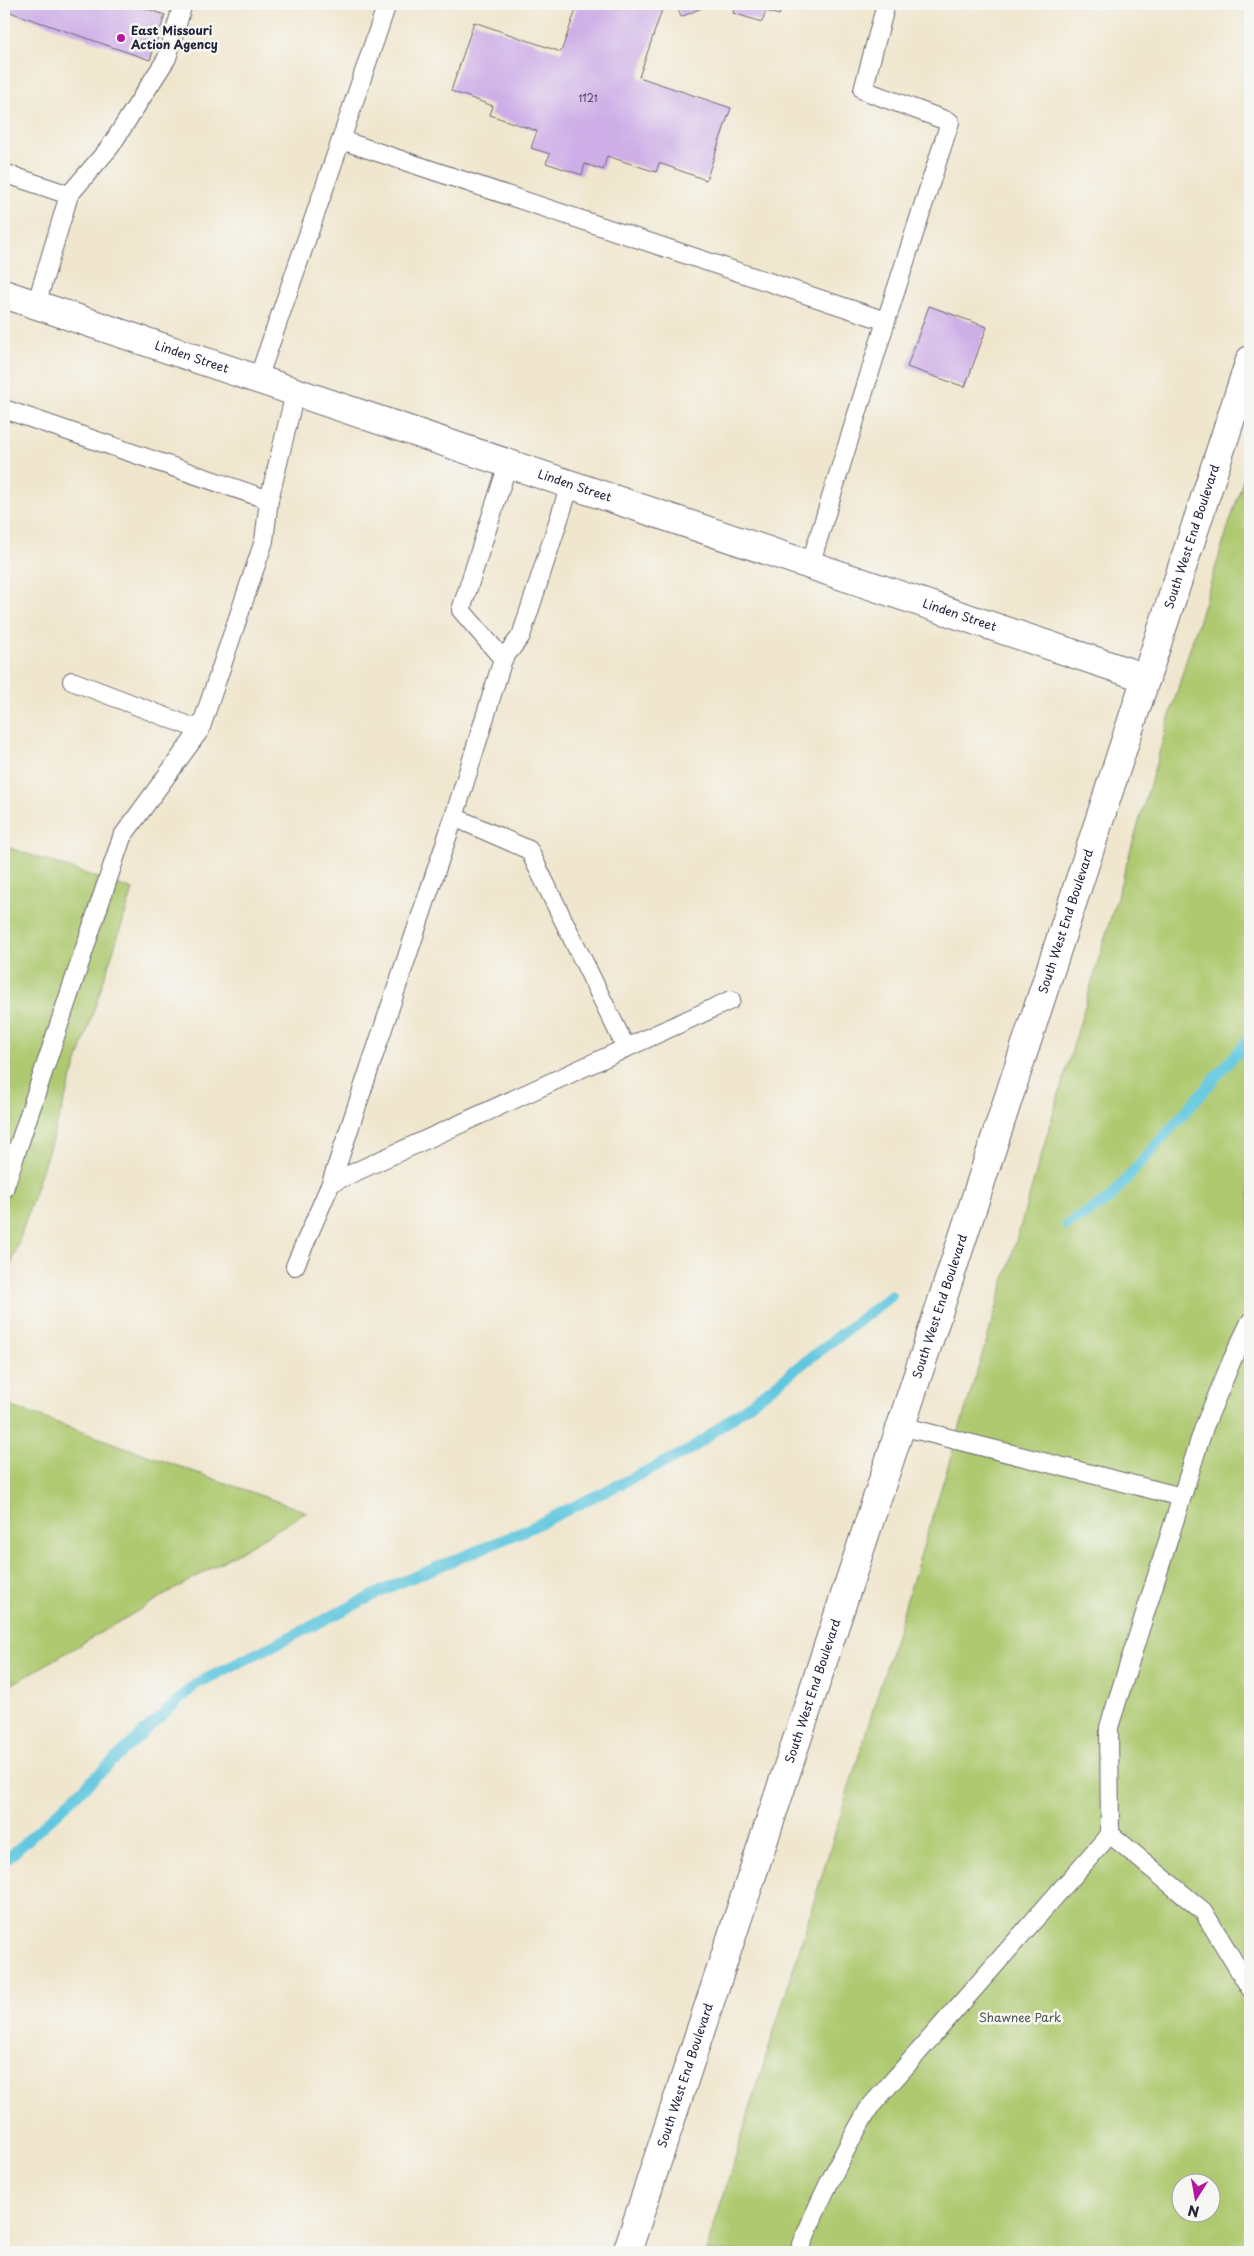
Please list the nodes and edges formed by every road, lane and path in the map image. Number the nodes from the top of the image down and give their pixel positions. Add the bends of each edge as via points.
1 (184, 4) edge
2 (387, 4) edge
3 (886, 4) edge
4 (341, 140) junction
5 (4, 173) edge
6 (69, 195) junction
7 (4, 294) edge
8 (36, 305) junction
9 (886, 321) junction
10 (1250, 360) edge
11 (258, 379) junction
12 (296, 393) junction
13 (4, 410) edge
14 (508, 464) junction
15 (570, 485) junction
16 (268, 500) junction
17 (810, 565) junction
18 (503, 659) junction
19 (1146, 678) junction
20 (72, 681) dead end
21 (200, 730) junction
22 (454, 817) junction
23 (731, 1000) dead end
24 (626, 1048) junction
25 (331, 1183) junction
26 (4, 1189) edge
27 (295, 1266) dead end
28 (1250, 1322) edge
29 (901, 1426) junction
30 (1182, 1497) junction
31 (1110, 1834) junction
32 (1250, 1988) edge
33 (627, 2252) edge
34 (799, 2252) edge

1 - 6 lane via 167,58 110,147
2 - 4 lane
3 - 9 lane via 863,90 950,122
4 - 9 lane
4 - 11 lane
5 - 6 lane
6 - 8 lane
7 - 8 street, Linden Street
8 - 11 street, Linden Street
9 - 17 lane
10 - 19 street, South West End Boulevard
11 - 12 street, Linden Street
12 - 14 street, Linden Street
12 - 16 lane
13 - 16 lane
14 - 15 street, Linden Street
14 - 18 lane via 461,610
15 - 17 street, Linden Street
15 - 18 lane via 521,636
16 - 21 lane via 264,541
17 - 19 street, Linden Street
18 - 22 lane
19 - 29 street, South West End Boulevard
20 - 21 lane
21 - 26 lane via 122,837
22 - 24 lane via 529,850
22 - 25 lane
23 - 24 lane
24 - 25 lane
25 - 27 lane
28 - 30 lane via 1204,1427
29 - 30 lane
29 - 33 street, South West End Boulevard
30 - 31 lane via 1109,1727
31 - 32 lane via 1203,1911
31 - 34 lane via 869,2108 839,2159

